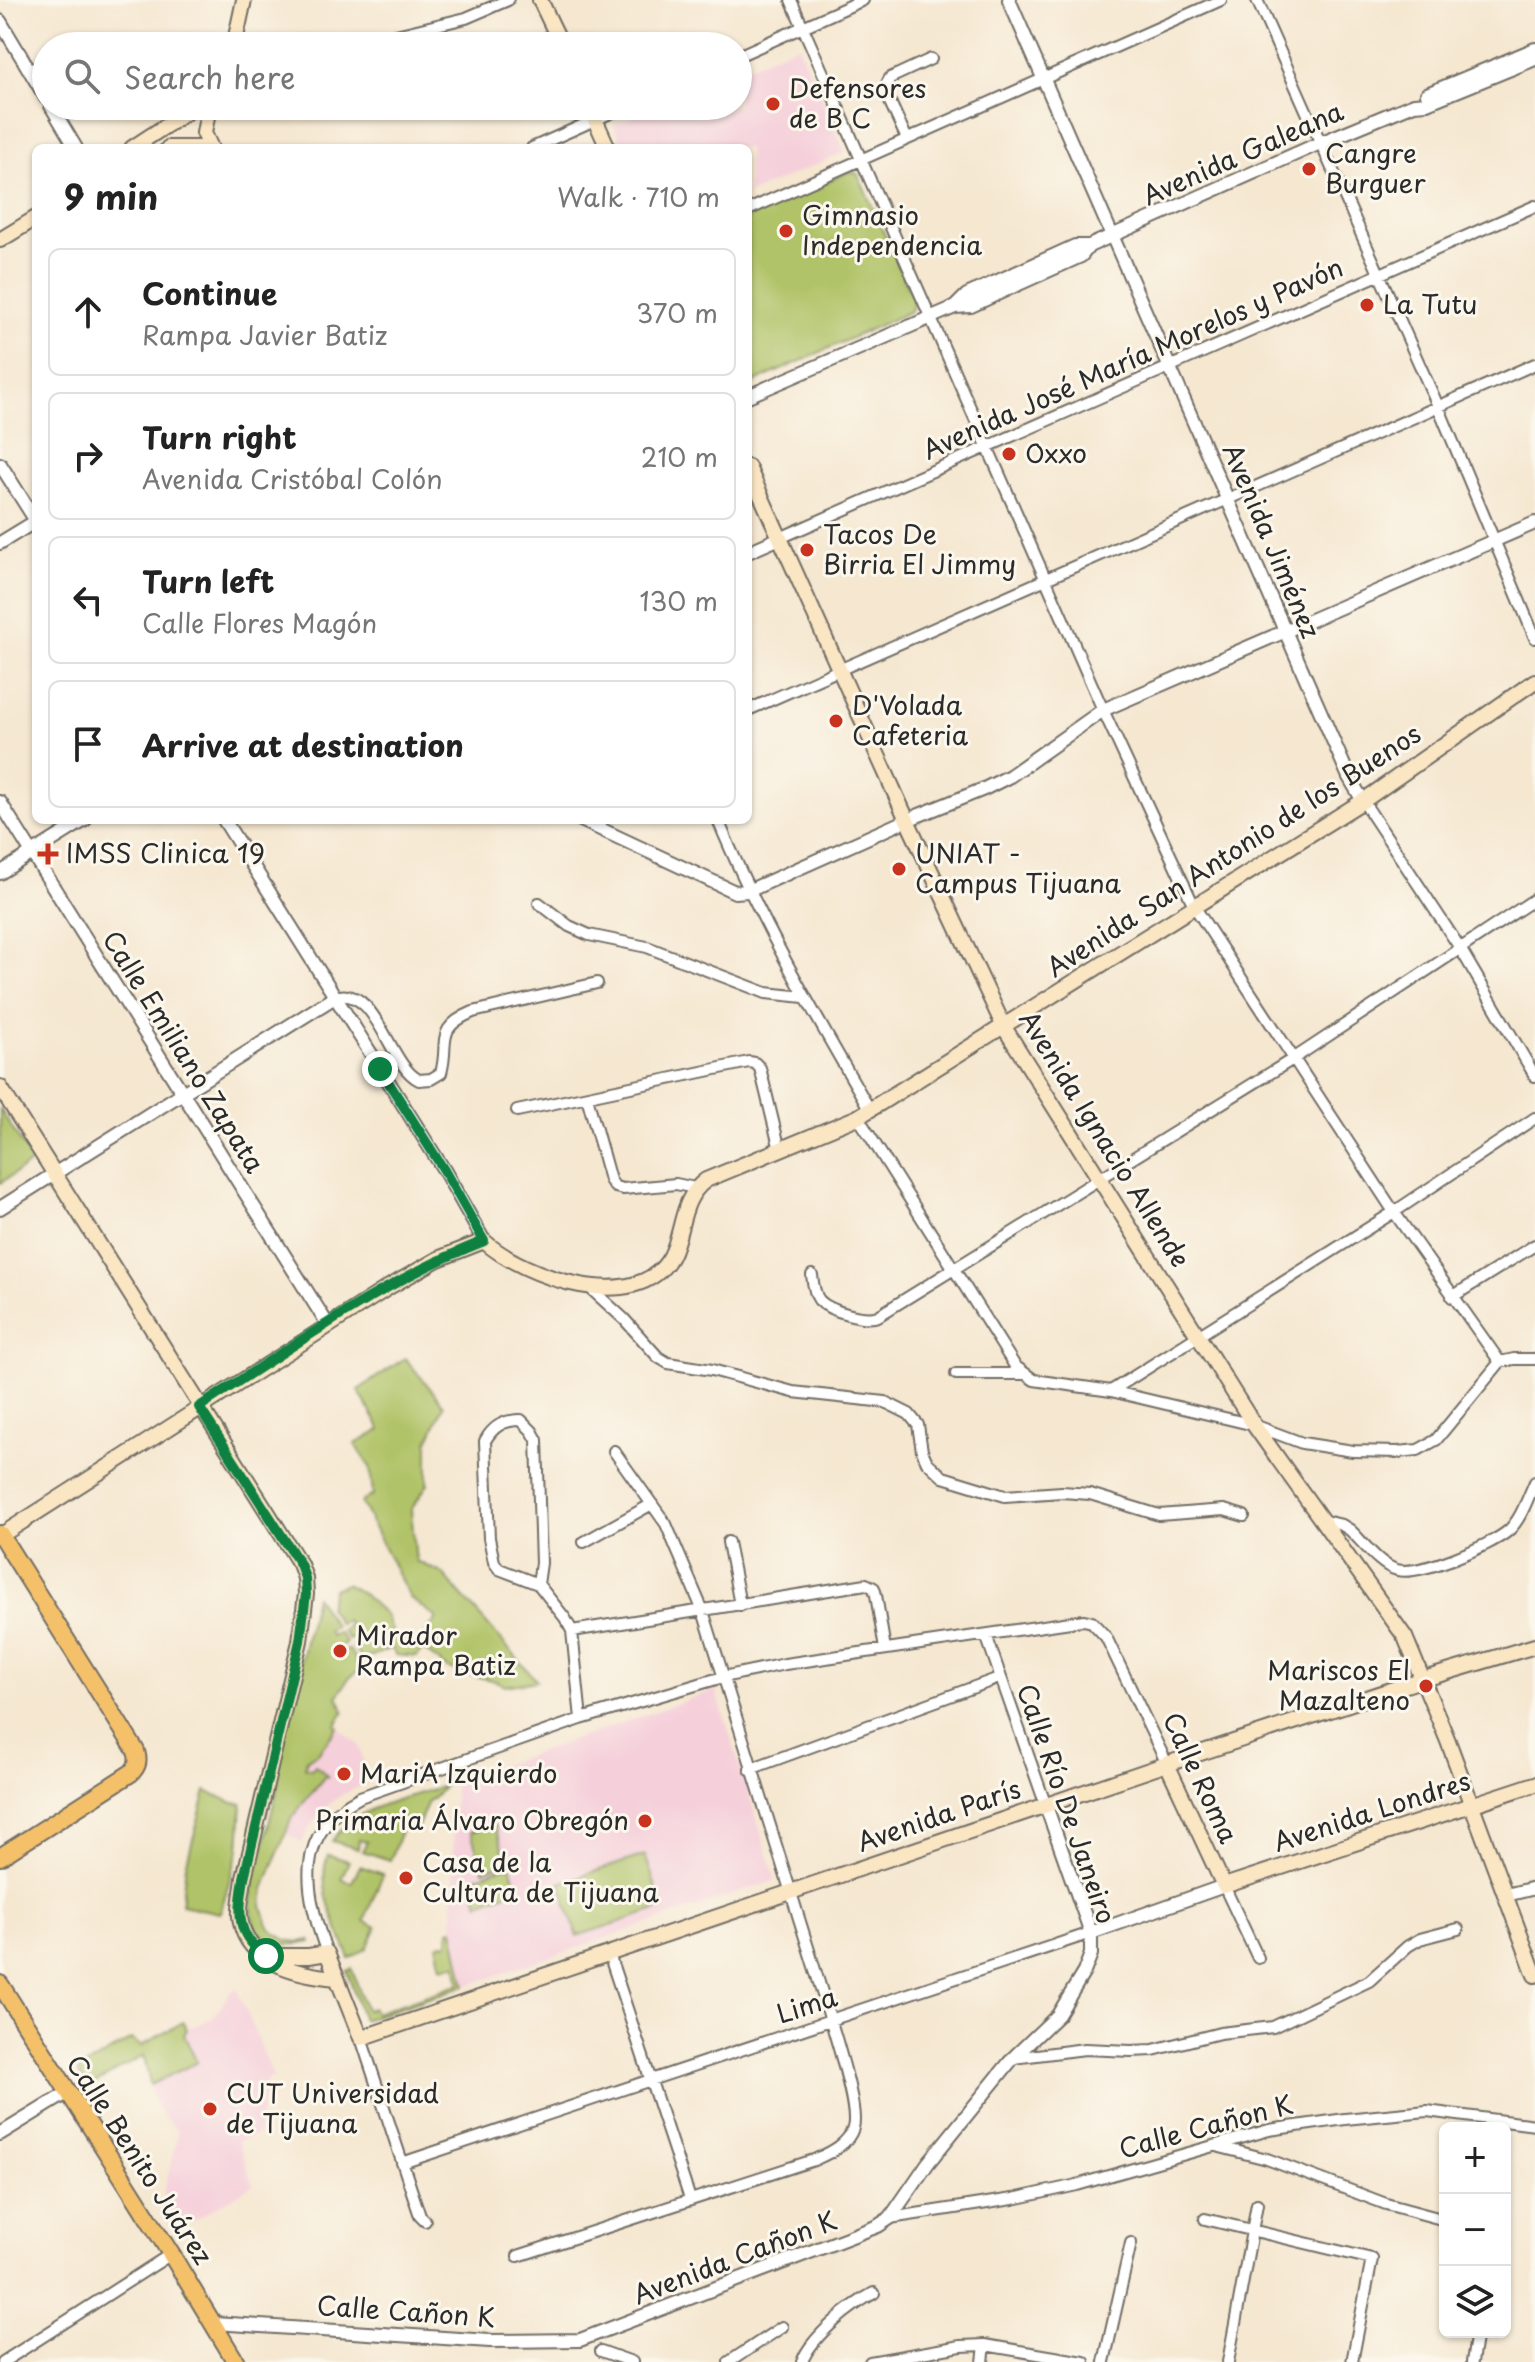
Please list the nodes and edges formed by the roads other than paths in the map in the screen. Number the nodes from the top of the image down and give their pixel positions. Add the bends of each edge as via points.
1 (244, 0) edge
2 (508, 0) edge
3 (540, 0) edge
4 (791, 0) edge
5 (863, 0) edge
6 (1009, 0) edge
7 (1221, 0) edge
8 (1257, 0) edge
9 (0, 21) edge
10 (803, 27) junction
11 (237, 32) edge
12 (408, 32) edge
13 (555, 32) edge
14 (1535, 49) edge
15 (752, 50) edge
16 (931, 59) dead end
17 (1535, 59) edge
18 (32, 75) edge
19 (1043, 78) junction
20 (1414, 104) junction
21 (59, 120) edge
22 (175, 120) edge
23 (206, 120) edge
24 (580, 120) edge
25 (595, 120) edge
26 (907, 139) junction
27 (1320, 143) junction
28 (74, 144) edge
29 (138, 144) edge
30 (209, 144) edge
31 (539, 144) edge
32 (606, 144) edge
33 (860, 160) junction
34 (1535, 206) edge
35 (752, 208) edge
36 (32, 220) edge
37 (1114, 235) junction
38 (0, 240) edge
39 (1379, 275) junction
40 (930, 317) junction
41 (1535, 364) edge
42 (1172, 367) junction
43 (752, 394) edge
44 (1438, 406) junction
45 (987, 446) junction
46 (0, 464) edge
47 (752, 476) edge
48 (1229, 497) junction
49 (32, 515) edge
50 (32, 523) edge
51 (1535, 523) edge
52 (780, 538) junction
53 (1496, 540) junction
54 (0, 543) edge
55 (752, 550) edge
56 (1046, 579) junction
57 (1286, 630) junction
58 (1535, 638) edge
59 (840, 669) junction
60 (1535, 681) edge
61 (752, 708) edge
62 (1103, 710) junction
63 (1363, 801) junction
64 (0, 802) edge
65 (907, 820) junction
66 (79, 824) edge
67 (227, 824) edge
68 (590, 824) edge
69 (720, 824) edge
70 (32, 853) junction
71 (0, 873) edge
72 (748, 891) junction
73 (1535, 899) edge
74 (539, 903) dead end
75 (1194, 906) junction
76 (1460, 948) junction
77 (597, 983) dead end
78 (335, 997) junction
79 (804, 997) junction
80 (1004, 1027) junction
81 (1293, 1059) junction
82 (1535, 1076) edge
83 (0, 1087) edge
84 (182, 1093) junction
85 (587, 1097) junction
86 (517, 1111) dead end
87 (864, 1113) junction
88 (1535, 1118) edge
89 (780, 1150) junction
90 (54, 1174) junction
91 (1101, 1180) junction
92 (695, 1188) junction
93 (0, 1208) edge
94 (1394, 1212) junction
95 (484, 1241) junction
96 (1535, 1245) edge
97 (954, 1271) junction
98 (812, 1275) dead end
99 (588, 1286) junction
100 (1452, 1297) junction
101 (328, 1325) junction
102 (1197, 1336) junction
103 (1535, 1359) edge
104 (1500, 1362) junction
105 (956, 1374) dead end
106 (1024, 1374) junction
107 (1111, 1391) junction
108 (199, 1407) junction
109 (1254, 1425) junction
110 (614, 1451) dead end
111 (1535, 1482) edge
112 (652, 1504) junction
113 (1244, 1516) dead end
114 (1319, 1519) junction
115 (0, 1535) edge
116 (584, 1542) dead end
117 (728, 1542) dead end
118 (538, 1584) junction
119 (740, 1605) junction
120 (703, 1611) junction
121 (572, 1631) junction
122 (986, 1635) junction
123 (1535, 1646) edge
124 (885, 1649) junction
125 (723, 1677) junction
126 (999, 1678) junction
127 (1424, 1679) junction
128 (581, 1719) junction
129 (1167, 1764) junction
130 (750, 1769) junction
131 (1535, 1784) edge
132 (1472, 1805) junction
133 (1046, 1806) junction
134 (0, 1857) edge
135 (1224, 1886) junction
136 (1535, 1888) edge
137 (789, 1892) junction
138 (1506, 1895) junction
139 (1458, 1929) dead end
140 (1091, 1933) junction
141 (327, 1953) junction
142 (609, 1954) junction
143 (266, 1956) junction
144 (1258, 1958) dead end
145 (1535, 1975) edge
146 (337, 1978) junction
147 (0, 1984) edge
148 (831, 2021) junction
149 (361, 2038) junction
150 (1013, 2058) junction
151 (652, 2080) junction
152 (67, 2093) junction
153 (1535, 2125) edge
154 (0, 2134) edge
155 (1218, 2146) junction
156 (402, 2163) junction
157 (690, 2199) junction
158 (1257, 2204) dead end
159 (890, 2218) junction
160 (1439, 2218) edge
161 (1205, 2219) dead end
162 (425, 2221) dead end
163 (1252, 2231) junction
164 (1131, 2243) dead end
165 (171, 2254) junction
166 (518, 2256) dead end
167 (874, 2293) dead end
168 (214, 2323) junction
169 (782, 2327) dead end
170 (594, 2336) junction
171 (1476, 2338) edge
172 (985, 2345) junction
173 (601, 2356) edge
174 (3, 2362) edge
175 (236, 2362) edge
176 (632, 2362) edge
177 (729, 2362) edge
178 (802, 2362) edge
179 (870, 2362) edge
180 (983, 2362) edge
181 (1084, 2362) edge
182 (1104, 2362) edge
183 (1228, 2362) edge
184 (1352, 2362) edge
185 (1472, 2362) edge

1 - 11 main road
2 - 12 street via 466,18
3 - 13 main road
4 - 10 street
5 - 10 street
6 - 19 street, Avenida Jiménez
7 - 19 street
8 - 27 street
9 - 18 street
10 - 15 street
10 - 33 street
14 - 20 street, Avenida Galeana
16 - 26 street via 885,83
17 - 20 street, Avenida Galeana
19 - 26 street
19 - 37 street, Avenida Jiménez
20 - 27 street, Avenida Galeana
21 - 28 street
22 - 29 main road
23 - 30 main road
24 - 31 street
25 - 32 main road
26 - 33 street
27 - 37 street, Avenida Galeana
27 - 39 street
33 - 35 street
33 - 40 street
34 - 39 street, Avenida José María Morelos y Pavón
36 - 38 main road
37 - 40 street, Avenida Galeana via 1089,246 1081,256 971,306
37 - 42 street, Avenida Jiménez
39 - 42 street, Avenida José María Morelos y Pavón
39 - 44 street
40 - 43 street, Avenida Galeana
40 - 45 street
41 - 44 street
42 - 45 street, Avenida José María Morelos y Pavón
42 - 48 street, Avenida Jiménez
44 - 48 street
44 - 53 street
45 - 52 street, Avenida José María Morelos y Pavón
45 - 56 street
46 - 49 street
47 - 52 main road, Avenida Ignacio Allende
48 - 56 street
48 - 57 street, Avenida Jiménez
50 - 54 street
51 - 53 street
52 - 55 street, Avenida José María Morelos y Pavón
52 - 59 main road, Avenida Ignacio Allende
53 - 57 street
53 - 58 street
56 - 59 street
56 - 62 street
57 - 62 street
57 - 63 street, Avenida Jiménez
59 - 61 street
59 - 65 main road, Avenida Ignacio Allende
60 - 63 main road, Avenida San Antonio de los Buenos
62 - 65 street via 1010,776
62 - 75 street
63 - 75 main road, Avenida San Antonio de los Buenos
63 - 76 street, Avenida Jiménez
64 - 70 street, Calle Emiliano Zapata
65 - 72 street
65 - 80 main road, Avenida Ignacio Allende
66 - 70 street
67 - 78 street
68 - 72 street via 735,892
69 - 72 street
70 - 71 street
70 - 84 street, Calle Emiliano Zapata
72 - 79 street
73 - 76 street
74 - 79 street via 579,931 647,947 766,993
75 - 80 main road, Avenida San Antonio de los Buenos
75 - 81 street
76 - 81 street
76 - 82 street, Avenida Jiménez
77 - 78 street via 462,1016 443,1039 441,1073 419,1080 402,1066 376,1020 355,997
78 - 84 street
78 - 95 street
79 - 87 street
80 - 87 main road, Avenida San Antonio de los Buenos
80 - 91 main road, Avenida Ignacio Allende
81 - 91 street
81 - 94 street
83 - 90 main road
84 - 90 street
84 - 101 street, Calle Emiliano Zapata
85 - 86 street
85 - 89 street via 755,1063
85 - 92 street via 615,1187
87 - 89 main road, Avenida San Antonio de los Buenos
87 - 97 street
88 - 94 street
89 - 92 main road, Avenida San Antonio de los Buenos
90 - 93 street
90 - 108 main road
91 - 97 street
91 - 102 main road, Avenida Ignacio Allende
92 - 99 main road via 671,1255 651,1278 622,1288
94 - 100 street
94 - 102 street
95 - 99 main road via 517,1265
95 - 101 main road via 438,1259
96 - 100 street
97 - 98 street via 870,1319 824,1304
97 - 106 street
99 - 113 street via 668,1363 793,1392 885,1402 909,1414 918,1425 927,1462 943,1477 1005,1496 1090,1494 1159,1515 1224,1510
100 - 104 street
101 - 108 main road
102 - 107 street
102 - 109 main road, Avenida Ignacio Allende
103 - 104 street
104 - 109 street via 1436,1440 1418,1450 1329,1448
105 - 106 street
106 - 107 street
107 - 109 street
108 - 115 main road
108 - 143 main road via 305,1578 300,1641 239,1913 250,1942
109 - 114 main road, Avenida Ignacio Allende
110 - 112 street
111 - 114 street via 1509,1530 1471,1552 1401,1572 1350,1530
112 - 116 street
112 - 120 street
114 - 127 main road, Avenida Ignacio Allende via 1405,1637
115 - 134 main road via 138,1760 137,1767
117 - 119 street
118 - 118 street via 499,1569 491,1552 485,1441 495,1427 511,1420 521,1420 537,1440
118 - 121 street
119 - 120 street
119 - 124 street via 871,1585
120 - 121 street
120 - 125 street
121 - 128 street
122 - 124 street
122 - 126 street, Calle Río De Janeiro
122 - 129 street, Calle Roma via 1092,1622 1106,1637
123 - 127 main road, Avenida París
124 - 125 street
125 - 128 street
125 - 130 street
126 - 130 street
126 - 133 street, Calle Río De Janeiro
127 - 129 main road, Avenida París
127 - 132 main road, Avenida Ignacio Allende
128 - 141 street via 360,1797 330,1818 313,1847 308,1869 309,1892
129 - 133 main road, Avenida París
129 - 135 main road, Calle Roma
130 - 137 street
131 - 132 main road, Avenida Londres
132 - 135 main road, Avenida Londres
132 - 138 main road, Avenida Ignacio Allende
133 - 137 main road, Avenida París
133 - 140 street, Calle Río De Janeiro
135 - 140 street, Lima
135 - 144 street, Calle Roma
136 - 138 street
137 - 142 main road, Avenida París
137 - 148 street
138 - 145 main road, Avenida Ignacio Allende
139 - 150 street via 1420,1939 1369,1981 1273,2027 1220,2033 1153,2050 1085,2049
140 - 148 street, Lima
140 - 150 street, Calle Río De Janeiro via 1091,1954 1070,1999
141 - 143 main road
141 - 146 main road
142 - 149 main road, Avenida París
142 - 151 street
143 - 146 main road via 290,1972
146 - 149 main road
147 - 152 main road, Calle Benito Juárez
148 - 151 street, Lima
148 - 157 street via 854,2116 845,2141 814,2160
149 - 156 street
150 - 159 street, Calle Río De Janeiro
151 - 156 street, Lima
151 - 157 street
152 - 154 street
152 - 165 main road, Calle Benito Juárez
153 - 155 street, Calle Cañon K via 1402,2112 1279,2128
155 - 159 street, Calle Cañon K via 1077,2185
155 - 160 street
156 - 162 street
157 - 166 street
158 - 163 street
159 - 170 street, Avenida Cañon K
161 - 163 street
163 - 183 street
163 - 184 street via 1372,2259
164 - 182 street
165 - 168 main road, Calle Benito Juárez
165 - 174 street
167 - 178 street via 855,2303 820,2336
168 - 170 street, Calle Cañon K via 490,2341
168 - 175 main road, Calle Benito Juárez
169 - 177 street
170 - 173 street
171 - 185 street
172 - 179 street
172 - 180 street
172 - 181 street
173 - 176 street

